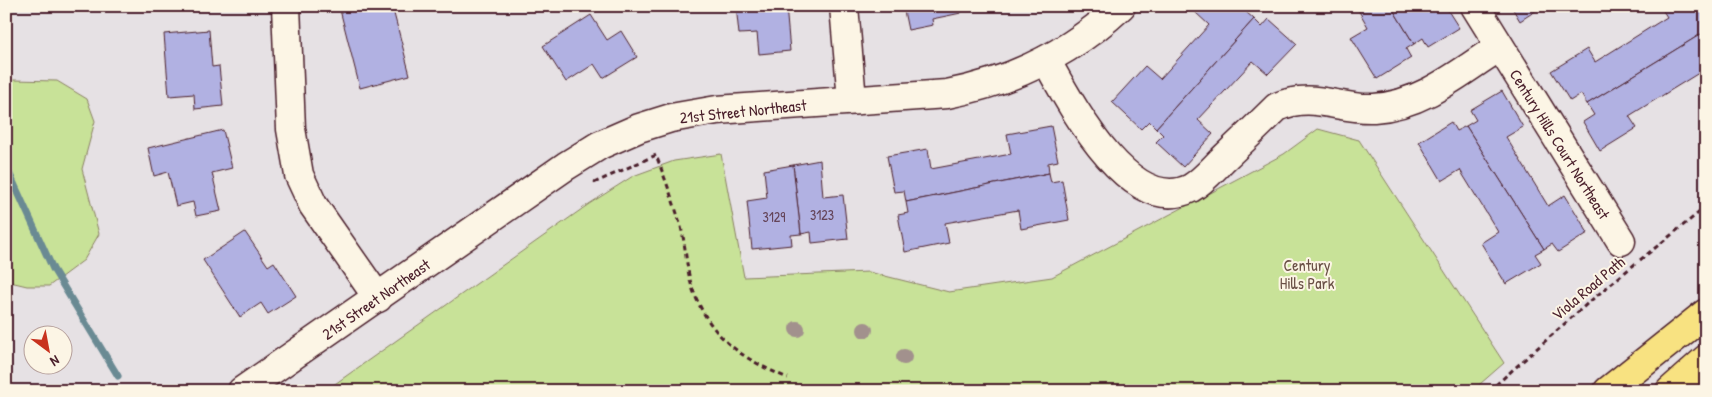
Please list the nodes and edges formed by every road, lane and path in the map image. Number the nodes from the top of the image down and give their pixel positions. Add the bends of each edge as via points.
1 (286, 6) edge
2 (844, 6) edge
3 (1121, 6) edge
4 (1475, 6) edge
5 (1499, 47) junction
6 (1046, 60) junction
7 (852, 100) junction
8 (594, 183) dead end
9 (1706, 207) edge
10 (1621, 241) dead end
11 (378, 298) junction
12 (1706, 312) edge
13 (1706, 359) edge
14 (788, 378) dead end
15 (242, 391) edge
16 (1490, 391) edge
17 (1608, 391) edge
18 (1670, 391) edge

1 - 11 street via 291,129 299,175 312,205
2 - 7 street
3 - 6 street, 21st Street Northeast via 1088,34
4 - 5 street, Century Hills Court Northeast
5 - 6 street via 1434,89 1393,106 1372,108 1302,99 1277,107 1204,178 1190,188 1164,193 1146,187 1100,147 1074,112
5 - 10 street, Century Hills Court Northeast
6 - 7 street, 21st Street Northeast via 1001,81 974,89 947,94
7 - 11 street, 21st Street Northeast via 717,110 671,118 639,128 600,145 566,166
8 - 14 path via 656,155 674,203 692,286 705,317 731,347 756,365
9 - 16 path, Viola Road Path via 1588,303
11 - 15 street, 21st Street Northeast
12 - 17 main road
13 - 18 main road

